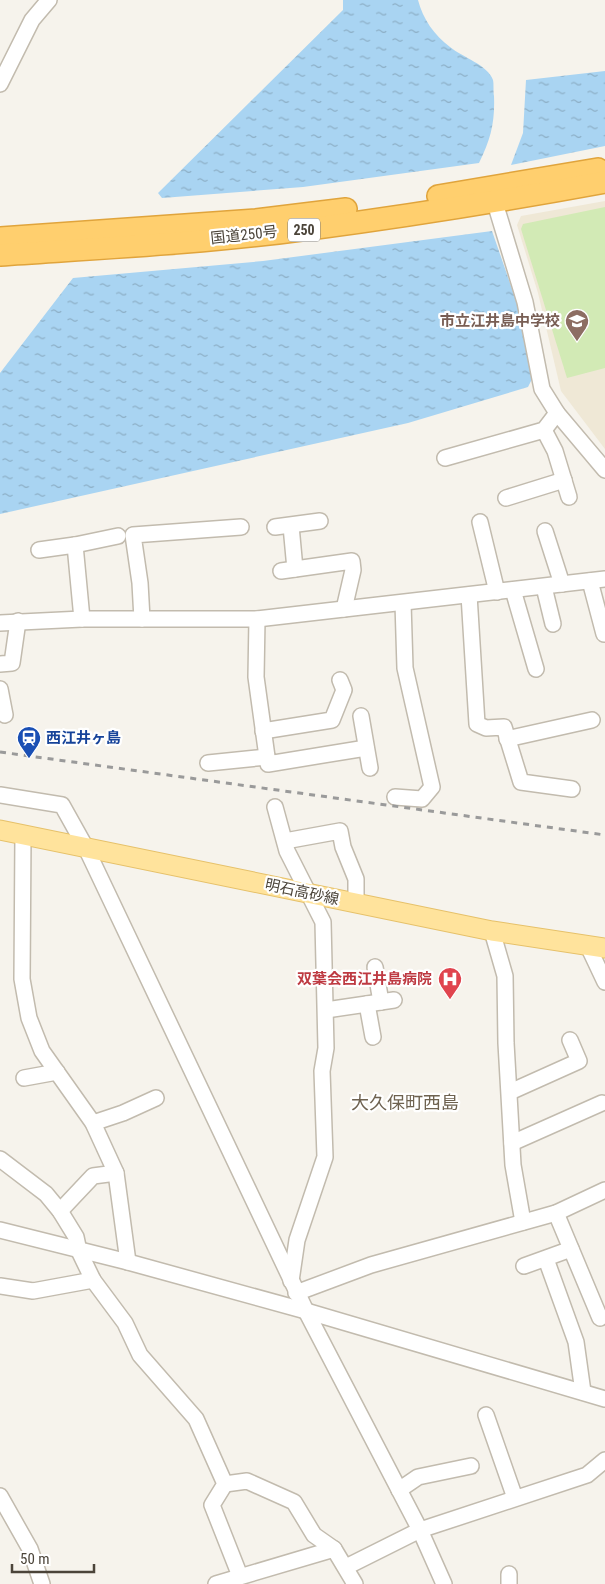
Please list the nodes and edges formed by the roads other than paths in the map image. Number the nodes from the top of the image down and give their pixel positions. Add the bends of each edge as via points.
1 (49, 0) edge
2 (0, 84) edge
3 (605, 167) edge
4 (605, 182) edge
5 (492, 194) junction
6 (0, 238) edge
7 (0, 255) edge
8 (557, 413) junction
9 (544, 430) junction
10 (445, 458) dead end
11 (605, 470) edge
12 (564, 480) junction
13 (569, 497) dead end
14 (506, 498) dead end
15 (320, 521) dead end
16 (480, 522) dead end
17 (241, 526) dead end
18 (291, 526) junction
19 (275, 527) dead end
20 (545, 531) dead end
21 (118, 536) dead end
22 (75, 545) junction
23 (39, 550) dead end
24 (598, 580) edge
25 (562, 584) junction
26 (544, 587) junction
27 (513, 590) junction
28 (497, 592) junction
29 (469, 595) junction
30 (403, 603) junction
31 (344, 609) junction
32 (82, 619) junction
33 (142, 619) junction
34 (257, 619) junction
35 (18, 621) junction
36 (0, 623) edge
37 (552, 624) dead end
38 (604, 634) edge
39 (0, 664) edge
40 (536, 669) dead end
41 (340, 680) dead end
42 (0, 689) edge
43 (6, 715) dead end
44 (361, 716) dead end
45 (592, 720) dead end
46 (263, 731) junction
47 (508, 739) junction
48 (366, 748) junction
49 (267, 756) junction
50 (208, 763) dead end
51 (370, 768) dead end
52 (572, 789) dead end
53 (0, 795) edge
54 (395, 797) dead end
55 (275, 807) dead end
56 (0, 830) edge
57 (23, 835) junction
58 (284, 841) junction
59 (86, 848) junction
60 (310, 893) junction
61 (356, 903) junction
62 (492, 931) junction
63 (596, 947) edge
64 (375, 967) dead end
65 (605, 982) edge
66 (381, 1002) junction
67 (326, 1010) junction
68 (373, 1037) dead end
69 (570, 1040) dead end
70 (57, 1072) junction
71 (24, 1078) dead end
72 (510, 1092) junction
73 (156, 1098) dead end
74 (602, 1103) dead end
75 (93, 1123) junction
76 (512, 1142) junction
77 (0, 1159) edge
78 (116, 1173) junction
79 (605, 1190) edge
80 (60, 1211) junction
81 (556, 1214) junction
82 (523, 1222) junction
83 (0, 1230) edge
84 (571, 1250) junction
85 (79, 1251) junction
86 (546, 1259) junction
87 (128, 1262) junction
88 (524, 1266) dead end
89 (93, 1280) junction
90 (0, 1286) edge
91 (294, 1287) junction
92 (306, 1312) junction
93 (600, 1318) dead end
94 (583, 1392) junction
95 (605, 1399) edge
96 (486, 1415) dead end
97 (605, 1460) edge
98 (470, 1466) dead end
99 (225, 1484) junction
100 (399, 1490) junction
101 (0, 1496) edge
102 (515, 1498) junction
103 (420, 1530) junction
104 (334, 1549) junction
105 (346, 1567) junction
106 (240, 1576) junction
107 (42, 1584) edge
108 (216, 1584) edge
109 (355, 1584) edge
110 (444, 1584) edge

1 - 2 street via 32,20
3 - 5 highway, 国道250号 / 250
4 - 5 highway, 国道250号 / 250
5 - 6 highway, 国道250号 / 250 via 256,220
5 - 7 highway, 国道250号 / 250 via 308,229
5 - 8 street via 525,302 542,389
8 - 9 street
8 - 11 street
9 - 10 street
9 - 12 street
12 - 13 street
12 - 14 street
15 - 18 street
16 - 28 street
17 - 33 street via 133,535
18 - 19 street
18 - 31 street via 288,570 352,561
20 - 25 street
21 - 22 street
22 - 23 street
22 - 32 street
24 - 25 street
24 - 38 street
25 - 26 street
26 - 27 street
26 - 37 street
27 - 28 street
27 - 40 street
28 - 29 street
29 - 30 street
29 - 47 street via 477,724 486,728 504,727
30 - 31 street
30 - 54 street via 405,668 432,787 422,799
31 - 34 street
32 - 33 street
32 - 35 street
33 - 34 street
34 - 46 street via 256,677
35 - 36 street
35 - 39 street via 12,663
41 - 46 street via 344,690 332,720
42 - 43 street
44 - 48 street
45 - 47 street
46 - 49 street
47 - 52 street via 521,782
48 - 49 street via 268,764
48 - 51 street
49 - 50 street
53 - 59 street via 62,805
55 - 58 street
56 - 57 main road, 明石高砂線
57 - 59 main road, 明石高砂線
57 - 70 street via 22,979 29,1018 42,1051
58 - 60 street
58 - 61 street via 340,831 356,879
59 - 60 main road, 明石高砂線
59 - 91 street
60 - 61 main road, 明石高砂線
60 - 67 street via 323,922
61 - 62 main road, 明石高砂線
62 - 63 main road, 明石高砂線
62 - 72 street via 505,976
63 - 65 street
64 - 66 street
66 - 67 street
66 - 68 street
67 - 91 street via 322,1071 325,1157 297,1240
69 - 72 street via 579,1060
70 - 71 street
70 - 75 street
72 - 76 street
73 - 75 street
74 - 76 street
75 - 78 street
76 - 82 street
77 - 80 street via 46,1194
78 - 80 street via 93,1176
78 - 87 street
79 - 81 street
80 - 85 street via 76,1237
81 - 82 street
81 - 84 street
82 - 91 street
83 - 85 street
84 - 86 street
84 - 93 street
85 - 87 street
85 - 89 street
86 - 88 street
86 - 94 street via 576,1342
87 - 92 street
89 - 90 street via 33,1291
89 - 99 street via 124,1323 140,1355 196,1420
91 - 92 street
92 - 94 street
92 - 100 street
94 - 95 street
96 - 102 street
97 - 102 street via 587,1475
98 - 100 street via 418,1477
99 - 104 street via 247,1481 294,1502 314,1534
99 - 106 street via 212,1505
100 - 103 street
101 - 107 street via 30,1549
102 - 103 street
103 - 105 street
103 - 110 street
104 - 105 street
104 - 106 street
105 - 109 street
106 - 108 street

